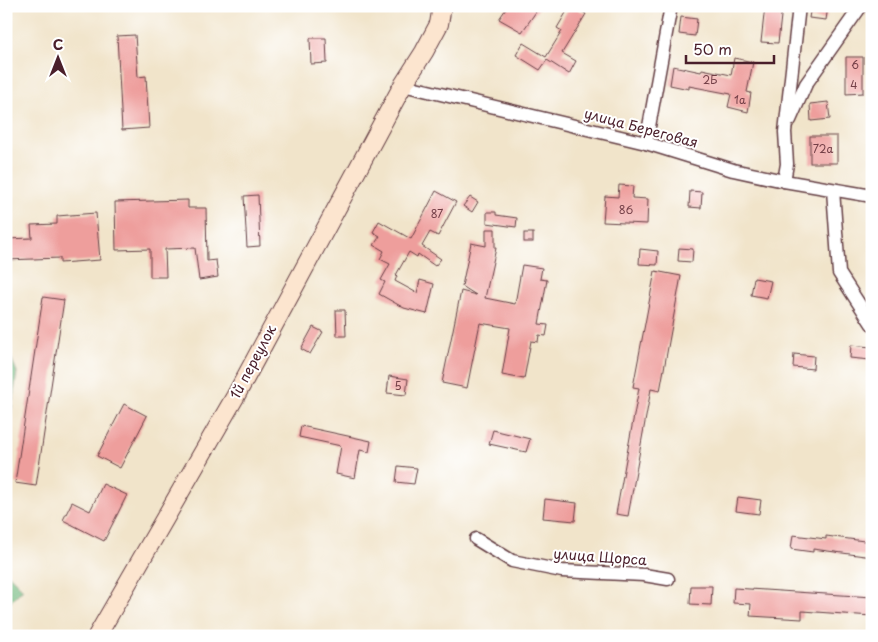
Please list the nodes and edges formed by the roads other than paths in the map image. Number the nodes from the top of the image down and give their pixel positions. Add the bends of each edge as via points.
1 (442, 6) edge
2 (451, 6) edge
3 (671, 6) edge
4 (799, 6) edge
5 (861, 6) edge
6 (439, 24) junction
7 (403, 85) junction
8 (785, 132) junction
9 (646, 143) junction
10 (784, 181) junction
11 (833, 190) junction
12 (872, 196) edge
13 (872, 324) edge
14 (476, 539) dead end
15 (668, 579) dead end
16 (97, 636) edge

1 - 6 street, 1й переулок
2 - 6 street
3 - 9 street
4 - 8 street
5 - 8 street via 806,84
6 - 7 street, 1й переулок
7 - 9 street, улица Береговая
7 - 16 street, 1й переулок via 235,397
8 - 10 street via 787,164
9 - 10 street, улица Береговая via 733,170
10 - 11 street, улица Береговая
11 - 12 street, улица Береговая
11 - 13 street via 839,272
14 - 15 street, улица Щорса via 512,561 562,571

